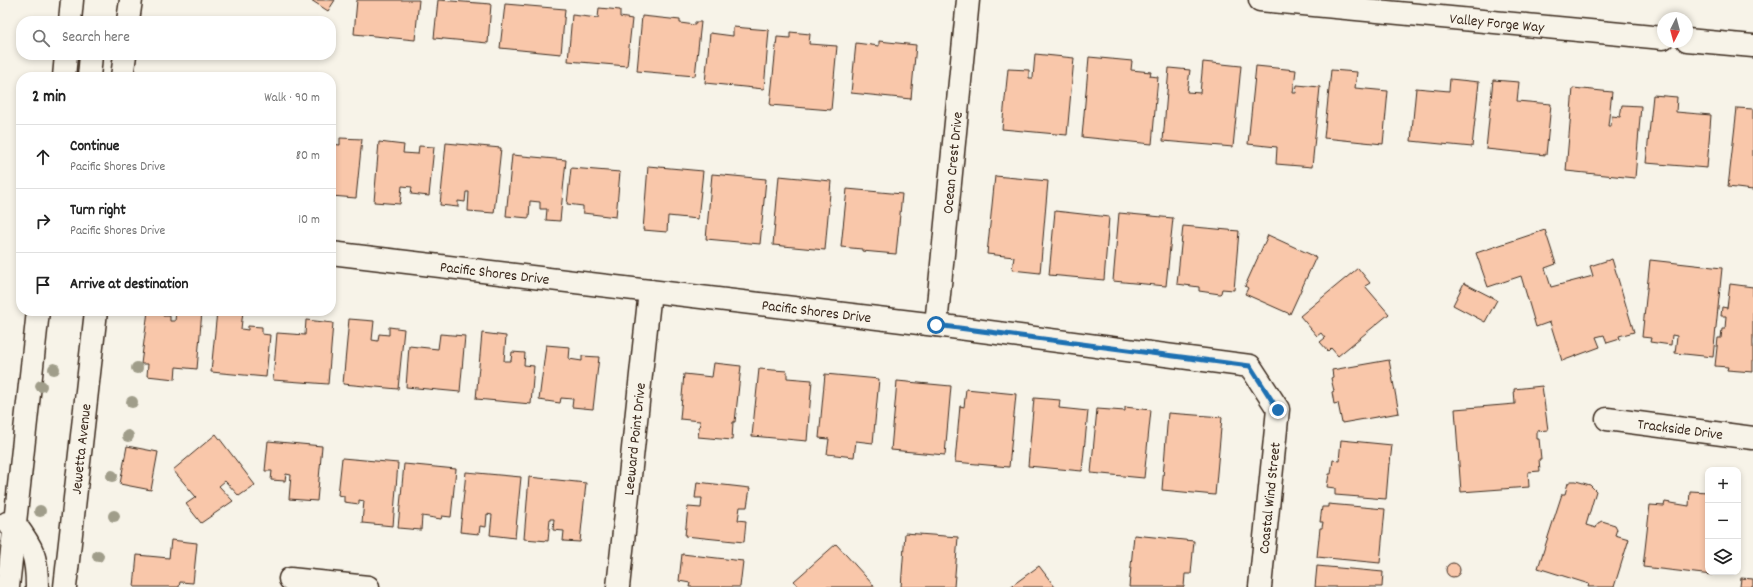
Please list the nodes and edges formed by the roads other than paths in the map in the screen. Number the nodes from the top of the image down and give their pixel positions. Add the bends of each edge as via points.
1 (131, 0) edge
2 (968, 0) edge
3 (1260, 0) edge
4 (129, 16) edge
5 (1657, 37) edge
6 (1693, 41) edge
7 (1753, 46) edge
8 (66, 60) edge
9 (91, 60) edge
10 (124, 60) edge
11 (64, 72) edge
12 (89, 72) edge
13 (123, 72) edge
14 (336, 254) edge
15 (650, 291) junction
16 (37, 316) edge
17 (95, 316) edge
18 (936, 325) junction
19 (1278, 410) joint
20 (1607, 419) dead end
21 (1753, 438) edge
22 (7, 523) edge
23 (290, 579) dead end
24 (8, 587) edge
25 (37, 587) edge
26 (65, 587) edge
27 (368, 587) edge
28 (618, 587) edge
29 (1260, 587) edge

1 - 4 street
2 - 18 street, Ocean Crest Drive
3 - 5 street, Valley Forge Way
6 - 7 street
8 - 11 street
9 - 12 street
10 - 13 street
14 - 15 street, Pacific Shores Drive
15 - 18 street, Pacific Shores Drive
15 - 28 street, Leeward Point Drive
16 - 22 street
17 - 26 street, Jewetta Avenue
18 - 19 street, Pacific Shores Drive via 1250,366
19 - 29 street, Coastal Wind Street
20 - 21 street, Trackside Drive
22 - 24 street
22 - 25 street via 30,544 37,572
23 - 27 street

